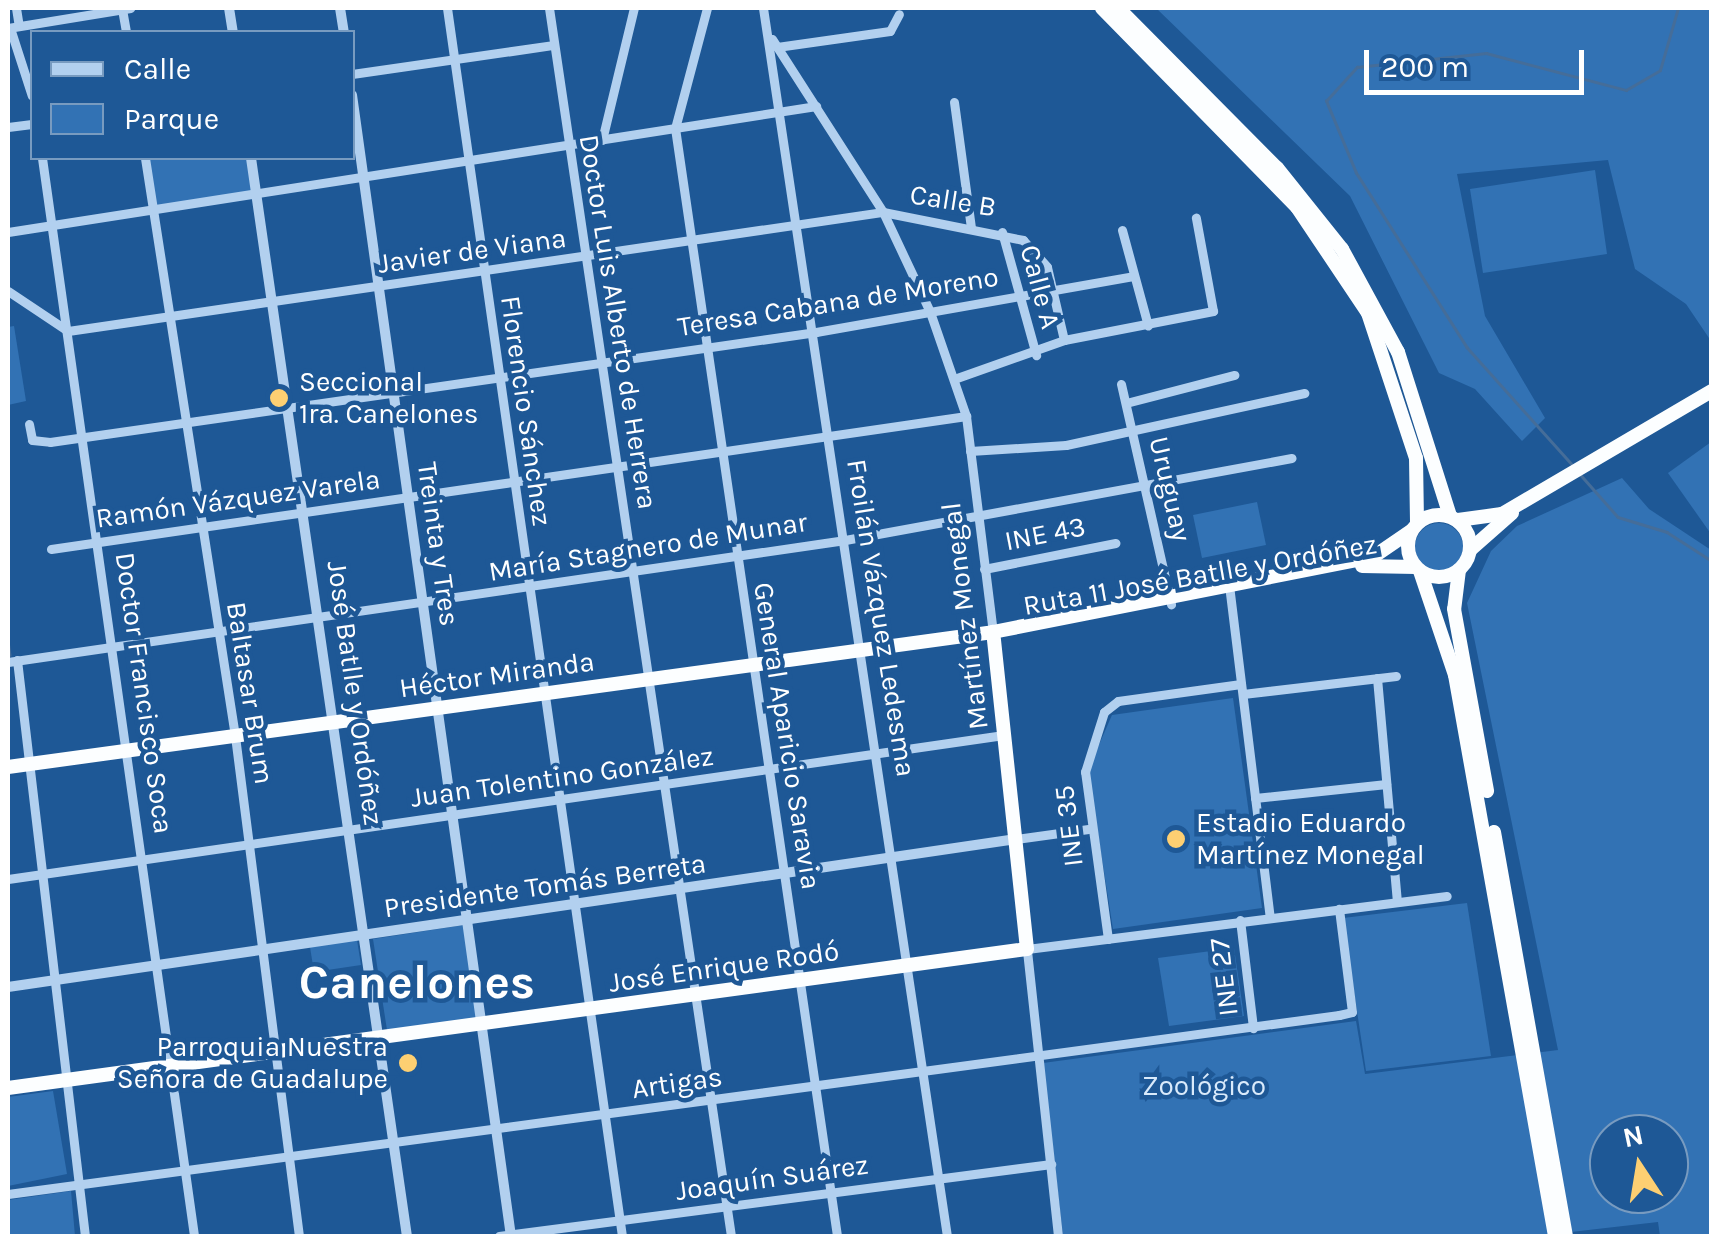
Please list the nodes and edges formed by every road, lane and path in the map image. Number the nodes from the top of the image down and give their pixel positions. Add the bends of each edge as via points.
1 (16, 8) edge
2 (126, 8) edge
3 (447, 8) edge
4 (549, 8) edge
5 (634, 8) edge
6 (707, 8) edge
7 (763, 8) edge
8 (1102, 8) edge
9 (1118, 8) edge
10 (898, 14) dead end
11 (12, 28) edge
12 (771, 36) junction
13 (554, 45) junction
14 (777, 47) junction
15 (454, 60) junction
16 (355, 74) edge
17 (30, 89) edge
18 (954, 102) dead end
19 (816, 106) junction
20 (778, 112) junction
21 (355, 116) edge
22 (675, 128) junction
23 (602, 140) junction
24 (568, 145) junction
25 (42, 160) edge
26 (145, 160) edge
27 (251, 160) edge
28 (468, 161) junction
29 (364, 178) junction
30 (257, 194) junction
31 (152, 210) junction
32 (883, 212) junction
33 (1196, 218) dead end
34 (52, 224) junction
35 (971, 226) junction
36 (800, 228) junction
37 (1122, 230) dead end
38 (8, 232) edge
39 (1002, 232) junction
40 (694, 242) junction
41 (588, 257) junction
42 (484, 272) junction
43 (1134, 276) junction
44 (379, 288) junction
45 (1054, 290) junction
46 (8, 292) edge
47 (1020, 296) junction
48 (275, 303) junction
49 (930, 312) junction
50 (172, 316) junction
51 (1148, 326) junction
52 (68, 332) junction
53 (816, 332) junction
54 (1064, 340) junction
55 (708, 346) junction
56 (1036, 355) junction
57 (602, 362) junction
58 (1234, 375) dead end
59 (498, 377) junction
60 (954, 379) junction
61 (1121, 384) dead end
62 (393, 391) junction
63 (1712, 391) edge
64 (1304, 393) dead end
65 (1126, 404) junction
66 (290, 406) junction
67 (966, 416) junction
68 (188, 422) junction
69 (29, 424) dead end
70 (1135, 432) junction
71 (82, 437) junction
72 (830, 438) junction
73 (970, 450) junction
74 (723, 453) junction
75 (1292, 458) dead end
76 (618, 468) junction
77 (513, 482) junction
78 (1150, 489) junction
79 (408, 498) junction
80 (1524, 502) junction
81 (306, 512) junction
82 (978, 518) junction
83 (1454, 518) junction
84 (202, 526) junction
85 (1414, 527) junction
86 (845, 540) junction
87 (99, 542) junction
88 (1115, 543) dead end
89 (51, 549) dead end
90 (1470, 550) junction
91 (738, 556) junction
92 (984, 569) junction
93 (1418, 569) junction
94 (1459, 570) junction
95 (634, 572) junction
96 (528, 588) junction
97 (1229, 589) junction
98 (1170, 601) junction
99 (423, 603) junction
100 (322, 618) junction
101 (217, 632) junction
102 (993, 635) junction
103 (115, 646) junction
104 (863, 652) junction
105 (12, 661) edge
106 (754, 666) junction
107 (1396, 676) dead end
108 (1377, 678) junction
109 (649, 680) junction
110 (1242, 689) junction
111 (543, 694) junction
112 (438, 709) junction
113 (338, 722) junction
114 (1004, 735) junction
115 (235, 736) junction
116 (129, 750) junction
117 (880, 752) junction
118 (29, 764) junction
119 (8, 767) edge
120 (770, 770) junction
121 (1386, 784) junction
122 (664, 785) junction
123 (1255, 798) junction
124 (558, 800) junction
125 (454, 816) junction
126 (1088, 829) junction
127 (353, 831) junction
128 (1016, 839) junction
129 (249, 846) junction
130 (894, 858) junction
131 (145, 860) junction
132 (44, 874) junction
133 (786, 874) junction
134 (8, 880) edge
135 (679, 890) junction
136 (1447, 896) dead end
137 (1397, 902) junction
138 (575, 905) junction
139 (1339, 910) junction
140 (1270, 917) junction
141 (468, 920) junction
142 (1240, 920) junction
143 (367, 934) junction
144 (1108, 938) junction
145 (1027, 949) junction
146 (262, 950) junction
147 (158, 965) junction
148 (910, 965) junction
149 (54, 980) junction
150 (801, 981) junction
151 (8, 986) edge
152 (695, 996) junction
153 (590, 1011) junction
154 (484, 1025) junction
155 (1253, 1028) junction
156 (381, 1039) junction
157 (276, 1054) junction
158 (1040, 1056) junction
159 (171, 1067) junction
160 (924, 1072) junction
161 (1533, 1076) junction
162 (66, 1080) junction
163 (816, 1087) junction
164 (8, 1088) edge
165 (1536, 1097) junction
166 (710, 1101) junction
167 (605, 1116) junction
168 (498, 1130) junction
169 (394, 1144) junction
170 (289, 1157) junction
171 (1051, 1164) junction
172 (184, 1170) junction
173 (938, 1178) junction
174 (80, 1184) junction
175 (831, 1193) junction
176 (8, 1194) edge
177 (727, 1206) junction
178 (620, 1221) junction
179 (86, 1236) edge
180 (194, 1236) edge
181 (299, 1236) edge
182 (407, 1236) edge
183 (507, 1236) edge
184 (622, 1236) edge
185 (731, 1236) edge
186 (838, 1236) edge
187 (947, 1236) edge
188 (1058, 1236) edge
189 (1554, 1236) edge
190 (1566, 1236) edge

1 - 11 street
2 - 11 street
3 - 15 street, Florencio Sánchez
4 - 13 street, Doctor Luis Alberto de Herrera
5 - 23 street
6 - 22 street, General Aparicio Saravia
7 - 12 street, Froilán Vázquez Ledesma
8 - 85 highway via 1296,207 1368,313 1403,402 1420,480
9 - 83 highway via 1277,168 1342,249 1398,352
10 - 14 street via 890,30
11 - 17 street
12 - 14 street, Martínez Monegal
12 - 20 street, Froilán Vázquez Ledesma
13 - 15 street
13 - 24 street, Doctor Luis Alberto de Herrera
14 - 19 street, Martínez Monegal
15 - 16 street
15 - 28 street, Florencio Sánchez
18 - 35 street
19 - 20 street
19 - 32 street, Martínez Monegal
20 - 22 street
20 - 36 street, Froilán Vázquez Ledesma
21 - 29 street, Treinta y Tres
22 - 23 street
22 - 40 street, General Aparicio Saravia
23 - 24 street
24 - 28 street
24 - 41 street, Doctor Luis Alberto de Herrera
25 - 34 street, Doctor Francisco Soca
26 - 31 street, Baltasar Brum
27 - 30 street, José Batlle y Ordóñez
28 - 29 street
28 - 42 street, Florencio Sánchez
29 - 30 street
29 - 44 street, Treinta y Tres
30 - 31 street
30 - 48 street, José Batlle y Ordóñez
31 - 34 street
31 - 50 street, Baltasar Brum
32 - 35 street, Calle B
32 - 36 street, Javier de Viana
32 - 49 street, Martínez Monegal
33 - 51 street via 1214,311
34 - 38 street
34 - 52 street, Doctor Francisco Soca
35 - 39 street, Calle B
36 - 40 street, Javier de Viana
36 - 53 street, Froilán Vázquez Ledesma
37 - 43 street
39 - 45 street, Calle B via 1031,248
39 - 47 street, Calle A
40 - 41 street, Javier de Viana
40 - 55 street, General Aparicio Saravia
41 - 42 street, Javier de Viana
41 - 57 street, Doctor Luis Alberto de Herrera
42 - 44 street, Javier de Viana
42 - 59 street, Florencio Sánchez
43 - 45 street, Teresa Cabana de Moreno
43 - 51 street
44 - 48 street, Javier de Viana
44 - 62 street, Treinta y Tres
45 - 47 street, Teresa Cabana de Moreno
45 - 54 street, Calle B
46 - 52 street
47 - 49 street, Teresa Cabana de Moreno
47 - 56 street, Calle A
48 - 50 street, Javier de Viana
48 - 66 street, José Batlle y Ordóñez
49 - 53 street, Teresa Cabana de Moreno
49 - 60 street, Martínez Monegal
50 - 52 street, Javier de Viana
50 - 68 street, Baltasar Brum
51 - 54 street
52 - 71 street, Doctor Francisco Soca
53 - 55 street, Teresa Cabana de Moreno
53 - 72 street, Froilán Vázquez Ledesma
54 - 56 street
55 - 57 street, Teresa Cabana de Moreno
55 - 74 street, General Aparicio Saravia
56 - 60 street
57 - 59 street, Teresa Cabana de Moreno
57 - 76 street, Doctor Luis Alberto de Herrera
58 - 65 street
59 - 62 street, Teresa Cabana de Moreno
59 - 77 street, Florencio Sánchez
60 - 67 street, Martínez Monegal
61 - 65 street, Uruguay
62 - 66 street, Teresa Cabana de Moreno
62 - 79 street, Treinta y Tres
63 - 80 highway
64 - 70 street
65 - 70 street, Uruguay
66 - 68 street, Teresa Cabana de Moreno
66 - 81 street, José Batlle y Ordóñez
67 - 72 street, Ramón Vázquez Varela
67 - 73 street, Martínez Monegal
68 - 71 street, Teresa Cabana de Moreno
68 - 84 street, Baltasar Brum
69 - 71 street, Teresa Cabana de Moreno via 38,442
70 - 73 street
70 - 78 street, Uruguay
71 - 87 street, Doctor Francisco Soca
72 - 74 street, Ramón Vázquez Varela
72 - 86 street, Froilán Vázquez Ledesma
73 - 82 street, Martínez Monegal
74 - 76 street, Ramón Vázquez Varela
74 - 91 street, General Aparicio Saravia
75 - 78 street, María Stagnero de Munar
76 - 77 street, Ramón Vázquez Varela
76 - 95 street, Doctor Luis Alberto de Herrera
77 - 79 street, Ramón Vázquez Varela
77 - 96 street, Florencio Sánchez
78 - 82 street, María Stagnero de Munar
78 - 98 street, Uruguay
79 - 81 street, Ramón Vázquez Varela
79 - 99 street, Treinta y Tres
80 - 83 highway
80 - 90 highway
81 - 84 street, Ramón Vázquez Varela
81 - 100 street, José Batlle y Ordóñez
82 - 86 street, María Stagnero de Munar
82 - 92 street, Martínez Monegal
83 - 85 highway
83 - 90 highway
84 - 87 street, Ramón Vázquez Varela
84 - 101 street, Baltasar Brum
85 - 93 highway
85 - 97 highway, Ruta 11 José Batlle y Ordóñez via 1374,558
86 - 91 street, María Stagnero de Munar
86 - 104 street, Froilán Vázquez Ledesma
87 - 89 street, Ramón Vázquez Varela
87 - 103 street, Doctor Francisco Soca
88 - 92 street, INE 43
90 - 94 highway
91 - 95 street, María Stagnero de Munar
91 - 106 street, General Aparicio Saravia
92 - 102 street, Martínez Monegal
93 - 94 highway, Ruta 11 José Batlle y Ordóñez
93 - 97 highway, Ruta 11 José Batlle y Ordóñez via 1369,565
93 - 161 highway via 1448,639
94 - 161 highway via 1457,634
95 - 96 street, María Stagnero de Munar
95 - 109 street, Doctor Luis Alberto de Herrera
96 - 99 street, María Stagnero de Munar
96 - 111 street, Florencio Sánchez
97 - 98 highway, Ruta 11 José Batlle y Ordóñez
97 - 110 street
98 - 102 highway, Ruta 11 José Batlle y Ordóñez
99 - 100 street, María Stagnero de Munar
99 - 112 street, Treinta y Tres
100 - 101 street, María Stagnero de Munar
100 - 113 street, José Batlle y Ordóñez
101 - 103 street, María Stagnero de Munar
101 - 115 street, Baltasar Brum
102 - 104 highway, Héctor Miranda
102 - 114 highway, Martínez Monegal
103 - 105 street, María Stagnero de Munar
103 - 116 street, Doctor Francisco Soca
104 - 106 highway, Héctor Miranda
104 - 117 street, Froilán Vázquez Ledesma
105 - 118 street
106 - 109 highway, Héctor Miranda
106 - 120 street, General Aparicio Saravia
107 - 108 street
108 - 110 street
108 - 121 street
109 - 111 highway, Héctor Miranda
109 - 122 street, Doctor Luis Alberto de Herrera
110 - 123 street
110 - 126 street, INE 35 via 1118,701 1104,712 1086,759
111 - 112 highway, Héctor Miranda
111 - 124 street, Florencio Sánchez
112 - 113 highway, Héctor Miranda
112 - 125 street, Treinta y Tres
113 - 115 highway, Héctor Miranda
113 - 127 street, José Batlle y Ordóñez
114 - 117 street, Juan Tolentino González
114 - 128 highway, Martínez Monegal
115 - 116 highway, Héctor Miranda
115 - 129 street, Baltasar Brum
116 - 118 highway, Héctor Miranda
116 - 131 street, Doctor Francisco Soca
117 - 120 street, Juan Tolentino González
117 - 130 street, Froilán Vázquez Ledesma
118 - 119 highway, Héctor Miranda
118 - 132 street
120 - 122 street, Juan Tolentino González
120 - 133 street, General Aparicio Saravia
121 - 123 street
121 - 137 street
122 - 124 street, Juan Tolentino González
122 - 135 street, Doctor Luis Alberto de Herrera
123 - 140 street
124 - 125 street, Juan Tolentino González
124 - 138 street, Florencio Sánchez
125 - 127 street, Juan Tolentino González
125 - 141 street, Treinta y Tres
126 - 128 street, Presidente Tomás Berreta
126 - 144 street, INE 35
127 - 129 street, Juan Tolentino González
127 - 143 street, José Batlle y Ordóñez
128 - 130 street, Presidente Tomás Berreta
128 - 145 highway, Martínez Monegal
129 - 131 street, Juan Tolentino González
129 - 146 street, Baltasar Brum
130 - 133 street, Presidente Tomás Berreta
130 - 148 street, Froilán Vázquez Ledesma
131 - 132 street, Juan Tolentino González
131 - 147 street, Doctor Francisco Soca
132 - 134 street, Juan Tolentino González
132 - 149 street
133 - 135 street, Presidente Tomás Berreta
133 - 150 street, General Aparicio Saravia
135 - 138 street, Presidente Tomás Berreta
135 - 152 street, Doctor Luis Alberto de Herrera
136 - 137 street, José Enrique Rodó
137 - 139 street, José Enrique Rodó
138 - 141 street, Presidente Tomás Berreta
138 - 153 street, Florencio Sánchez
139 - 140 street, José Enrique Rodó
139 - 155 street, Artigas via 1352,1012
140 - 142 street, José Enrique Rodó
141 - 143 street, Presidente Tomás Berreta
141 - 154 street, Treinta y Tres
142 - 144 street, José Enrique Rodó
142 - 155 street, INE 27
143 - 146 street, Presidente Tomás Berreta
143 - 156 street, José Batlle y Ordóñez
144 - 145 street, José Enrique Rodó
145 - 148 highway, José Enrique Rodó
145 - 158 street, Martínez Monegal
146 - 147 street, Presidente Tomás Berreta
146 - 157 street, Baltasar Brum
147 - 149 street, Presidente Tomás Berreta
147 - 159 street, Doctor Francisco Soca
148 - 150 highway, José Enrique Rodó
148 - 160 street, Froilán Vázquez Ledesma
149 - 151 street, Presidente Tomás Berreta
149 - 162 street
150 - 152 highway, José Enrique Rodó
150 - 163 street, General Aparicio Saravia
152 - 153 highway, José Enrique Rodó
152 - 166 street, Doctor Luis Alberto de Herrera
153 - 154 highway, José Enrique Rodó
153 - 167 street, Florencio Sánchez
154 - 156 highway, José Enrique Rodó
154 - 168 street, Treinta y Tres
155 - 158 street, Artigas
156 - 157 highway, José Enrique Rodó
156 - 169 street, José Batlle y Ordóñez
157 - 159 highway, José Enrique Rodó
157 - 170 street, Baltasar Brum
158 - 160 street, Artigas
158 - 171 street, Martínez Monegal
159 - 162 highway, José Enrique Rodó
159 - 172 street, Doctor Francisco Soca
160 - 163 street, Artigas
160 - 173 street, Froilán Vázquez Ledesma
161 - 165 highway
162 - 164 highway, José Enrique Rodó
162 - 174 street
163 - 166 street, Artigas
163 - 175 street, General Aparicio Saravia
165 - 189 highway
165 - 190 highway
166 - 167 street, Artigas
166 - 177 street, Doctor Luis Alberto de Herrera
167 - 168 street, Artigas
167 - 178 street, Florencio Sánchez
168 - 169 street, Artigas
168 - 183 street, Treinta y Tres
169 - 170 street, Artigas
169 - 182 street, José Batlle y Ordóñez
170 - 172 street, Artigas
170 - 181 street, Baltasar Brum
171 - 173 street, Joaquín Suárez
171 - 188 street, Martínez Monegal
172 - 174 street, Artigas
172 - 180 street, Doctor Francisco Soca
173 - 175 street, Joaquín Suárez
173 - 187 street, Froilán Vázquez Ledesma
174 - 176 street, Artigas
174 - 179 street
175 - 177 street, Joaquín Suárez
175 - 186 street, General Aparicio Saravia
177 - 178 street, Joaquín Suárez
177 - 185 street, Doctor Luis Alberto de Herrera
178 - 183 street, Joaquín Suárez
178 - 184 street, Florencio Sánchez

